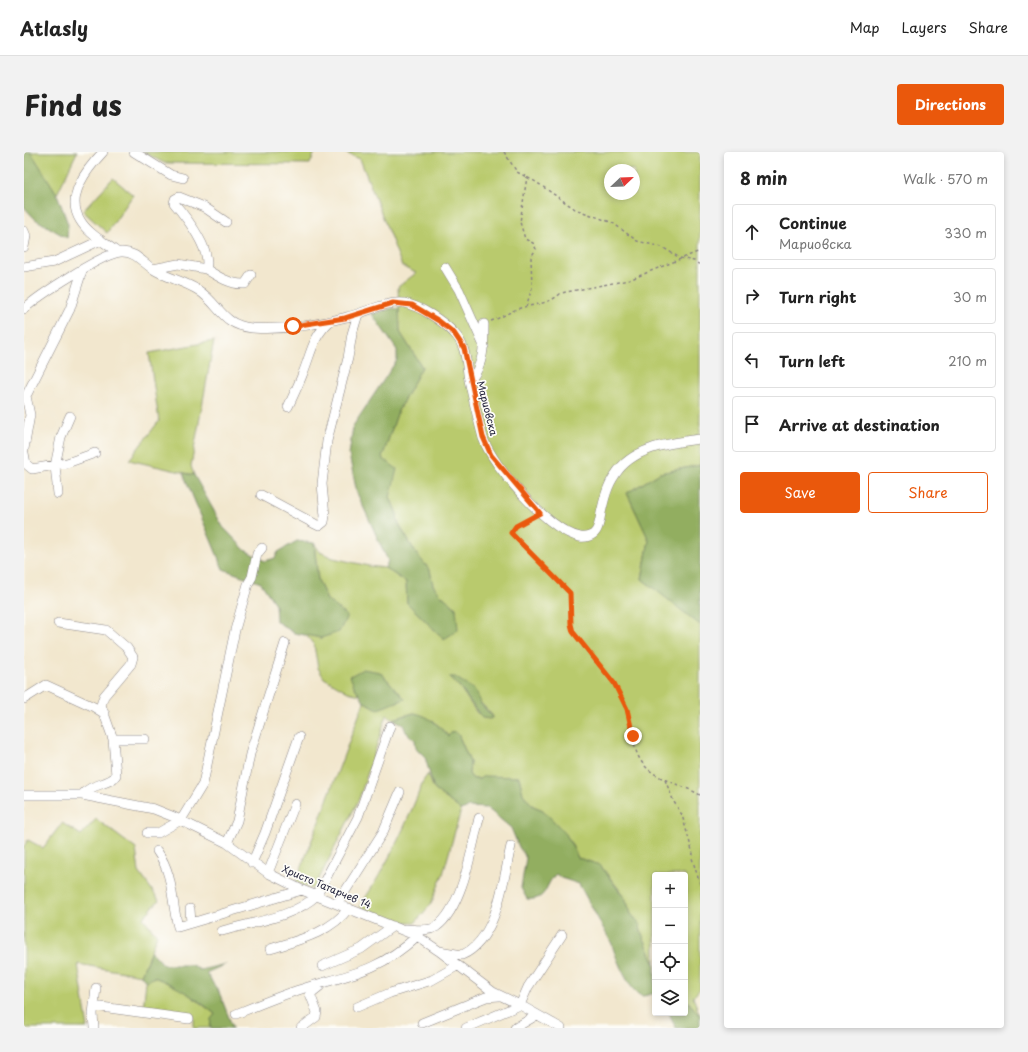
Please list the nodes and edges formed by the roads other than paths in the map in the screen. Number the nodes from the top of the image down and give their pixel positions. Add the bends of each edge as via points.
1 (103, 152) edge
2 (134, 152) edge
3 (183, 178) dead end
4 (226, 222) dead end
5 (24, 231) edge
6 (101, 240) junction
7 (24, 247) edge
8 (118, 252) junction
9 (24, 267) edge
10 (445, 267) dead end
11 (153, 269) junction
12 (206, 269) junction
13 (82, 271) junction
14 (251, 275) dead end
15 (24, 309) edge
16 (358, 314) junction
17 (330, 321) junction
18 (484, 324) road end
19 (484, 346) junction
20 (470, 381) junction
21 (288, 407) dead end
22 (70, 416) dead end
23 (700, 439) edge
24 (24, 449) edge
25 (24, 453) edge
26 (95, 453) dead end
27 (55, 466) junction
28 (58, 494) dead end
29 (261, 495) dead end
30 (262, 548) dead end
31 (58, 623) dead end
32 (285, 643) dead end
33 (24, 699) edge
34 (106, 715) junction
35 (390, 726) dead end
36 (299, 737) dead end
37 (113, 739) junction
38 (145, 739) dead end
39 (400, 792) dead end
40 (82, 795) junction
41 (26, 797) edge
42 (295, 804) dead end
43 (479, 818) dead end
44 (182, 820) junction
45 (148, 833) dead end
46 (227, 843) junction
47 (511, 846) dead end
48 (158, 851) dead end
49 (252, 862) junction
50 (268, 873) junction
51 (302, 890) junction
52 (317, 895) junction
53 (337, 904) junction
54 (349, 908) junction
55 (190, 909) dead end
56 (191, 923) junction
57 (398, 928) junction
58 (222, 931) dead end
59 (562, 935) dead end
60 (417, 936) junction
61 (270, 949) dead end
62 (439, 951) junction
63 (322, 966) dead end
64 (457, 966) junction
65 (329, 982) junction
66 (96, 988) dead end
67 (499, 996) junction
68 (520, 1005) junction
69 (94, 1006) junction
70 (357, 1007) dead end
71 (236, 1014) dead end
72 (537, 1015) junction
73 (189, 1019) dead end
74 (422, 1024) dead end
75 (94, 1028) edge
76 (301, 1028) edge
77 (466, 1028) edge
78 (515, 1028) edge
79 (561, 1028) edge

1 - 6 street via 86,173 74,200 80,221
2 - 3 street via 171,175
4 - 12 street via 204,207 179,198 174,199 188,218 206,254
5 - 7 street
6 - 8 street
6 - 9 street via 54,262
8 - 11 street via 130,253
8 - 13 street
10 - 19 street via 459,290
11 - 12 street via 178,264
11 - 17 street, Мариовска via 199,290 230,321 239,326 277,328
12 - 14 street via 239,284 244,284
13 - 15 street via 50,289
13 - 24 street via 70,308 26,396 30,415
16 - 17 street, Мариовска
16 - 20 street, Мариовска via 393,303 412,305 426,313 454,333 461,343
16 - 29 street via 327,441 322,484 324,522 319,526
17 - 21 street via 314,340
18 - 19 street
19 - 20 street via 478,372
20 - 23 street, Мариовска via 483,437 491,455 540,513 564,530 582,537 596,531 611,482 626,462 653,448
22 - 27 street via 61,437
25 - 27 street via 26,464 32,469
26 - 27 street
27 - 28 street
30 - 44 street via 257,554 235,630 206,777
31 - 34 street via 106,630 132,654 131,664 103,699 101,704
32 - 46 street via 250,754 238,821
33 - 34 street via 46,685
34 - 37 street
35 - 52 street via 358,817
36 - 49 street
37 - 38 street
37 - 40 street via 115,777 90,787
39 - 53 street via 383,832
40 - 41 street, Христо Татарчев 14
40 - 44 street, Христо Татарчев 14 via 154,809
42 - 50 street
43 - 57 street via 454,905 436,927 426,930
44 - 45 street via 158,833
44 - 46 street, Христо Татарчев 14
46 - 49 street, Христо Татарчев 14
47 - 62 street via 495,912 485,935 462,955
48 - 56 street via 171,880 172,901 178,927
49 - 50 street, Христо Татарчев 14
50 - 51 street, Христо Татарчев 14
51 - 52 street, Христо Татарчев 14
51 - 56 street
52 - 53 street, Христо Татарчев 14
52 - 58 street via 307,904 286,913
53 - 54 street, Христо Татарчев 14
54 - 57 street, Христо Татарчев 14
54 - 61 street via 342,917 324,930
55 - 56 street
57 - 60 street, Христо Татарчев 14
57 - 63 street
59 - 68 street via 528,987
60 - 62 street, Христо Татарчев 14
60 - 65 street via 402,950 382,962 356,974
62 - 64 street, Христо Татарчев 14
64 - 67 street, Христо Татарчев 14
64 - 70 street via 432,980
65 - 71 street
65 - 76 street via 312,991 310,997 317,1015
66 - 69 street
67 - 68 street, Христо Татарчев 14
67 - 74 street via 481,999
68 - 72 street, Христо Татарчев 14
68 - 77 street
69 - 73 street
69 - 75 street
72 - 78 street
72 - 79 street, Христо Татарчев 14

